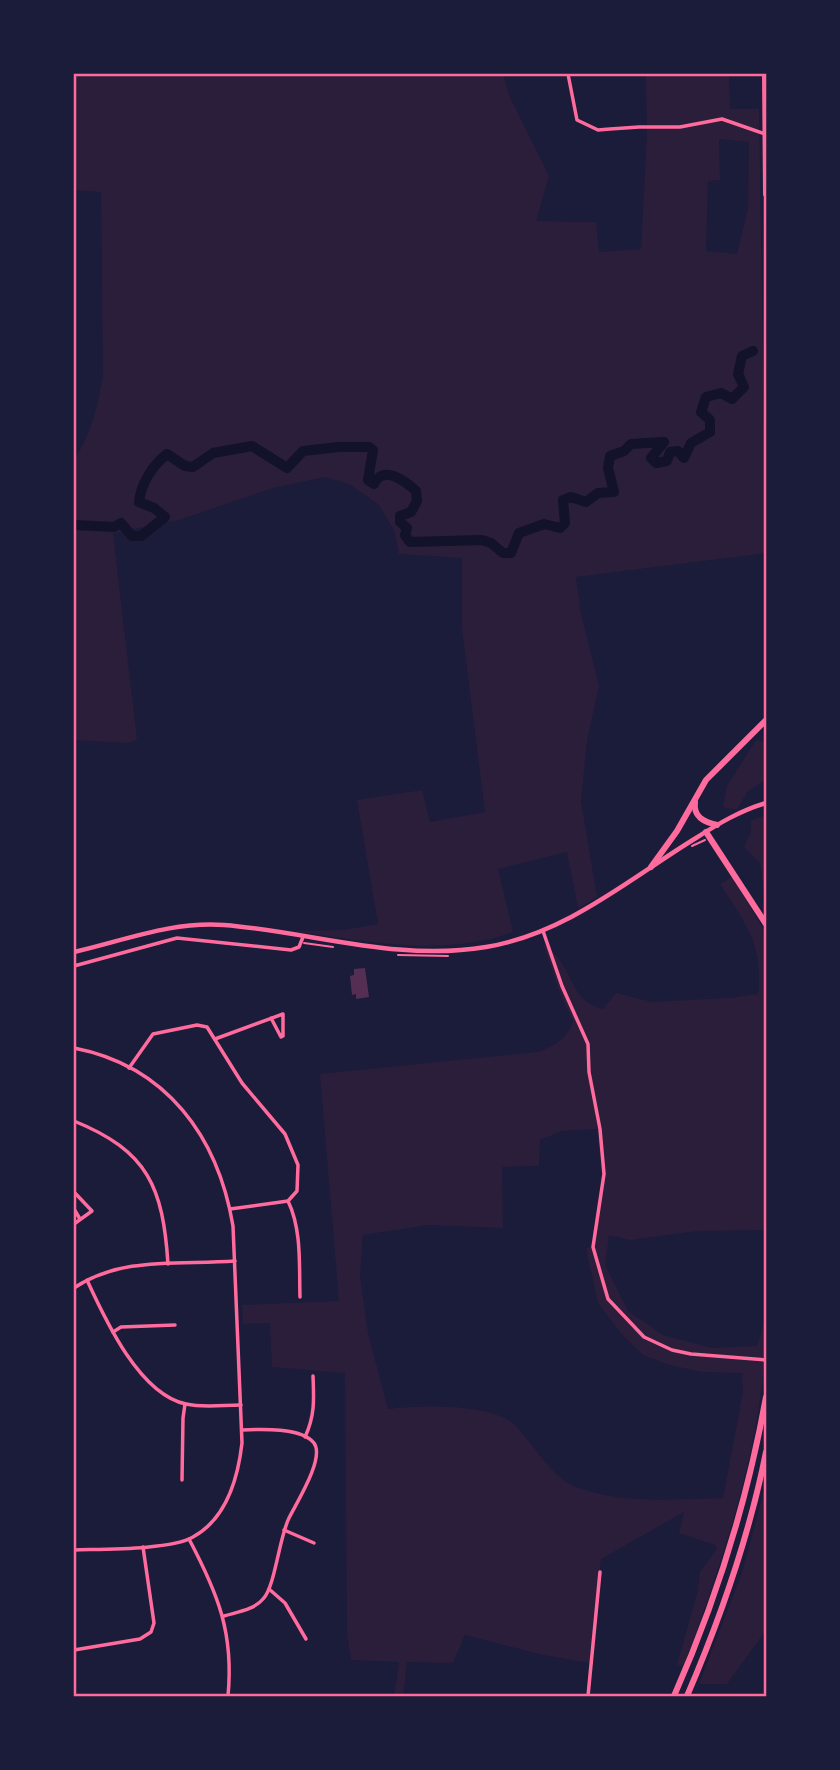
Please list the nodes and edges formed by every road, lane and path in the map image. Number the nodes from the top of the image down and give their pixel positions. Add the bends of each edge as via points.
1 (568, 74) edge
2 (765, 74) edge
3 (765, 134) edge
4 (766, 194) edge
5 (766, 720) edge
6 (697, 795) junction
7 (766, 803) edge
8 (717, 825) junction
9 (706, 832) junction
10 (651, 867) junction
11 (766, 924) edge
12 (543, 931) junction
13 (303, 937) junction
14 (74, 952) edge
15 (74, 966) edge
16 (271, 1018) junction
17 (215, 1039) junction
18 (74, 1048) edge
19 (129, 1068) junction
20 (74, 1121) edge
21 (74, 1192) edge
22 (288, 1201) junction
23 (74, 1209) edge
24 (230, 1209) junction
25 (80, 1219) junction
26 (74, 1224) edge
27 (235, 1261) junction
28 (167, 1264) junction
29 (87, 1280) junction
30 (74, 1288) edge
31 (300, 1297) dead end
32 (175, 1325) dead end
33 (113, 1332) junction
34 (766, 1360) edge
35 (313, 1376) dead end
36 (766, 1398) edge
37 (185, 1404) junction
38 (241, 1405) junction
39 (242, 1430) junction
40 (305, 1437) junction
41 (766, 1452) edge
42 (182, 1480) dead end
43 (284, 1530) junction
44 (189, 1539) junction
45 (314, 1543) dead end
46 (143, 1547) junction
47 (74, 1550) edge
48 (600, 1572) dead end
49 (269, 1589) junction
50 (224, 1616) junction
51 (306, 1639) dead end
52 (74, 1650) edge
53 (228, 1696) edge
54 (589, 1696) edge
55 (674, 1696) edge
56 (687, 1696) edge

1 - 3 street via 577,120 598,130 680,127 722,118
2 - 3 highway
3 - 4 highway
5 - 6 highway via 717,766
6 - 8 highway via 697,815
6 - 10 highway
7 - 8 street
8 - 9 street
9 - 10 street
9 - 11 highway
10 - 12 street via 577,915
12 - 13 street via 488,947 447,952 384,949
12 - 34 street via 588,1044 604,1174 593,1247 608,1299 644,1337 672,1350
13 - 14 street via 224,925 191,925
13 - 15 street via 292,950 177,938
16 - 16 street via 283,1014 281,1037
16 - 17 street
17 - 19 street via 202,1026 159,1031 148,1039
17 - 22 street via 242,1083 291,1144 299,1175 297,1191
18 - 19 street
19 - 24 street via 175,1102 201,1133 218,1167
20 - 28 street via 116,1143 146,1172 163,1216
21 - 25 street via 92,1211
22 - 24 street
22 - 31 street via 298,1239
23 - 25 street
24 - 27 street
25 - 26 street
27 - 28 street
27 - 38 street
28 - 29 street via 120,1268
29 - 30 street
29 - 33 street
32 - 33 street via 121,1327
33 - 37 street via 146,1377
35 - 40 street via 313,1418
36 - 55 highway via 740,1518
37 - 38 street
37 - 42 street
38 - 39 street
39 - 40 street via 281,1430
39 - 44 street via 238,1471 230,1492 216,1515
40 - 43 street via 314,1444 317,1460
41 - 56 highway via 735,1572
43 - 45 street
43 - 49 street
44 - 46 street
44 - 50 street
46 - 47 street
46 - 52 street via 154,1623 151,1632 145,1637
48 - 54 street
49 - 50 street via 256,1605
49 - 51 street via 285,1603
50 - 53 street via 230,1655

